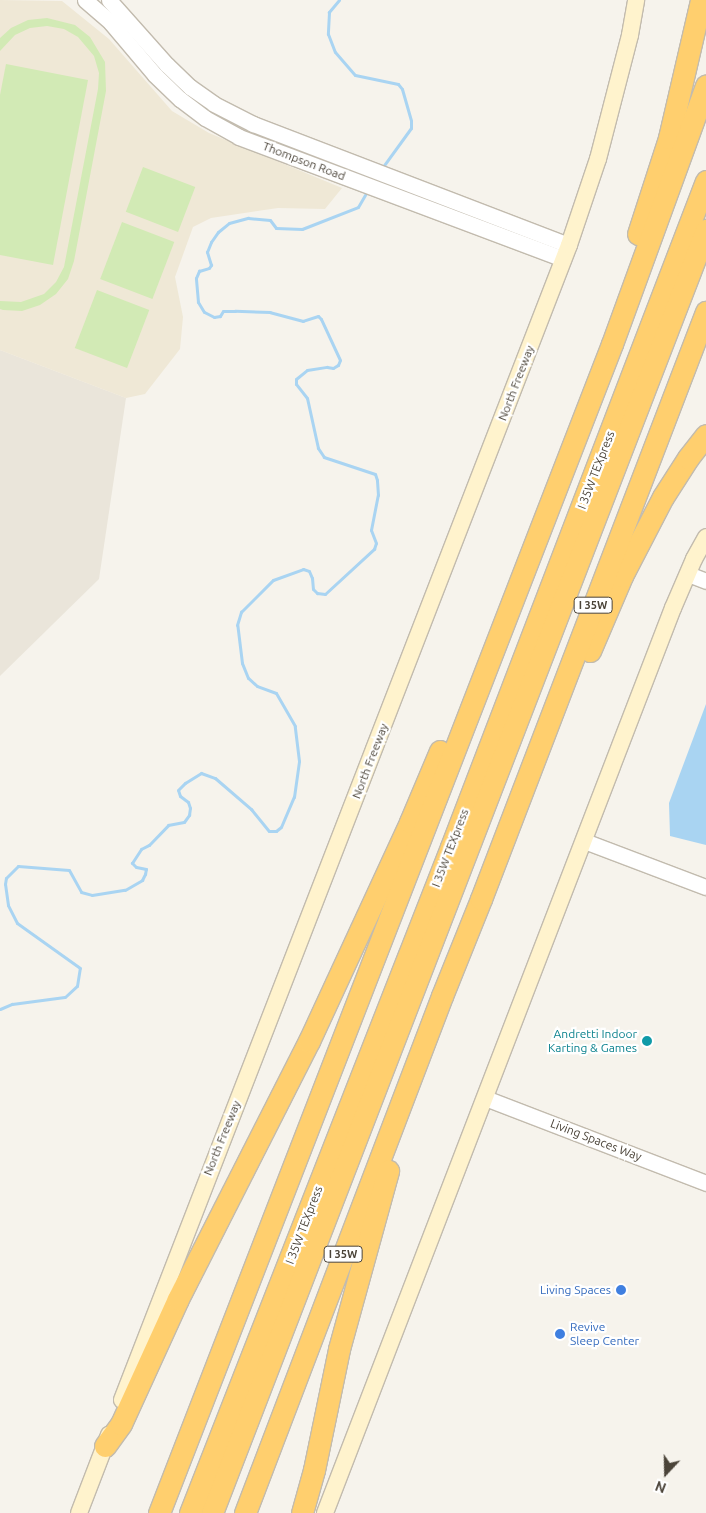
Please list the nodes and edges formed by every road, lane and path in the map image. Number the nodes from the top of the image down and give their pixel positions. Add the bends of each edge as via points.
1 (85, 0) edge
2 (110, 0) edge
3 (636, 0) edge
4 (701, 0) edge
5 (180, 77) junction
6 (706, 86) edge
7 (169, 88) junction
8 (706, 181) edge
9 (435, 194) junction
10 (430, 208) junction
11 (706, 230) edge
12 (566, 252) junction
13 (706, 312) edge
14 (612, 344) junction
15 (706, 435) edge
16 (706, 537) edge
17 (691, 567) junction
18 (521, 578) junction
19 (706, 581) edge
20 (584, 841) junction
21 (706, 887) edge
22 (481, 899) junction
23 (442, 996) junction
24 (485, 1098) junction
25 (706, 1183) edge
26 (105, 1446) junction
27 (79, 1513) edge
28 (159, 1513) edge
29 (190, 1513) edge
30 (212, 1513) edge
31 (245, 1513) edge
32 (302, 1513) edge
33 (324, 1513) edge

1 - 7 street, Thompson Road via 111,23
2 - 5 street, Thompson Road
3 - 12 main road, North Freeway via 598,159
4 - 14 highway via 669,138 608,324
5 - 7 street
5 - 9 street, Thompson Road via 214,104 253,124
6 - 14 highway
7 - 10 street, Thompson Road via 205,118 239,136
8 - 29 highway, I 35W TEXpress
9 - 10 street
9 - 12 street, Thompson Road
10 - 12 street, Thompson Road
11 - 30 highway, I 35W TEXpress
12 - 26 main road, North Freeway
13 - 22 highway, I 35W
14 - 18 highway
15 - 22 highway via 663,497 622,576 496,883
16 - 17 main road
17 - 19 street
17 - 20 main road
18 - 26 highway via 506,593 410,822 309,1041 178,1299 122,1424
18 - 28 highway
20 - 21 street
20 - 24 main road
22 - 23 highway, I 35W
23 - 31 highway, I 35W
23 - 32 highway via 443,1024 382,1192 339,1349
24 - 25 street, Living Spaces Way
24 - 33 main road
26 - 27 main road, North Freeway

